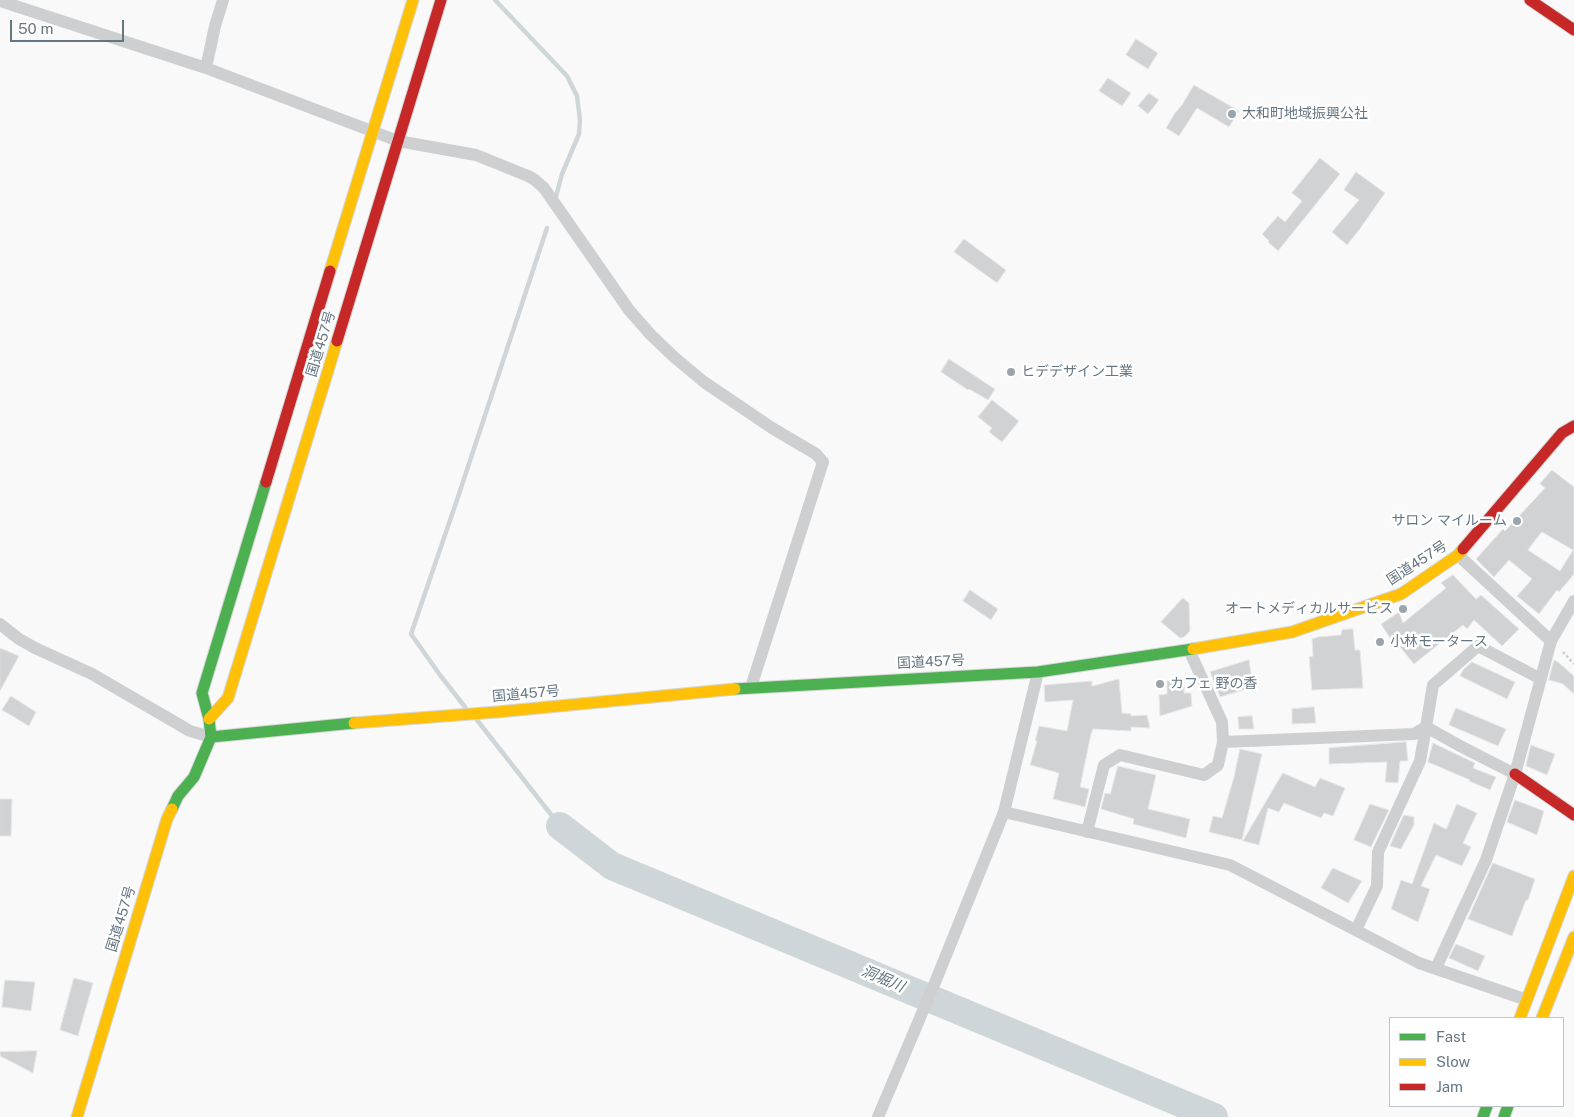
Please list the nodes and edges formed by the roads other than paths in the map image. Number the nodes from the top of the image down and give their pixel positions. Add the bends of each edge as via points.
1 (223, 0) edge
2 (413, 0) edge
3 (441, 0) edge
4 (1530, 0) edge
5 (0, 1) edge
6 (1574, 30) edge
7 (206, 68) junction
8 (373, 132) junction
9 (398, 141) junction
10 (1574, 426) edge
11 (1458, 555) junction
12 (1574, 601) edge
13 (0, 624) edge
14 (1551, 641) junction
15 (1189, 650) junction
16 (1038, 672) junction
17 (1541, 678) junction
18 (751, 687) junction
19 (209, 719) junction
20 (1426, 727) junction
21 (211, 737) junction
22 (1223, 742) junction
23 (1516, 774) junction
24 (1004, 812) junction
25 (1574, 816) edge
26 (1088, 832) junction
27 (1574, 876) edge
28 (1356, 930) junction
29 (1574, 936) edge
30 (1436, 968) junction
31 (1527, 1000) junction
32 (1520, 1017) edge
33 (1542, 1017) edge
34 (77, 1117) edge
35 (878, 1117) edge

1 - 7 street
2 - 8 main road, 国道457号
3 - 9 main road, 国道457号
4 - 6 main road
5 - 7 street
7 - 8 street
8 - 9 street
8 - 19 main road, 国道457号 via 202,693
9 - 18 street via 476,155 535,180 548,192 628,310 651,335 704,382 820,457 823,462
9 - 19 main road, 国道457号 via 228,698
10 - 11 main road, 国道457号 via 1562,433
11 - 14 street
11 - 15 main road, 国道457号 via 1401,594 1292,632
12 - 14 street
13 - 21 street via 35,648 92,674 190,731
14 - 17 street
15 - 16 main road, 国道457号
15 - 22 street via 1222,722
16 - 18 main road, 国道457号
16 - 24 street
17 - 20 street via 1478,646 1433,686
17 - 23 street
18 - 21 main road, 国道457号
19 - 21 main road, 国道457号
20 - 22 street via 1414,734
20 - 23 street
20 - 28 street via 1420,761 1378,852 1377,886
21 - 34 main road, 国道457号 via 194,777 178,796 167,819
22 - 26 street via 1218,765 1204,775 1120,755 1104,765
23 - 25 main road
23 - 30 street via 1486,860
24 - 26 street
24 - 35 street
26 - 28 street via 1230,864
27 - 31 main road
28 - 30 street via 1419,963
29 - 33 main road
30 - 31 street
31 - 32 main road

